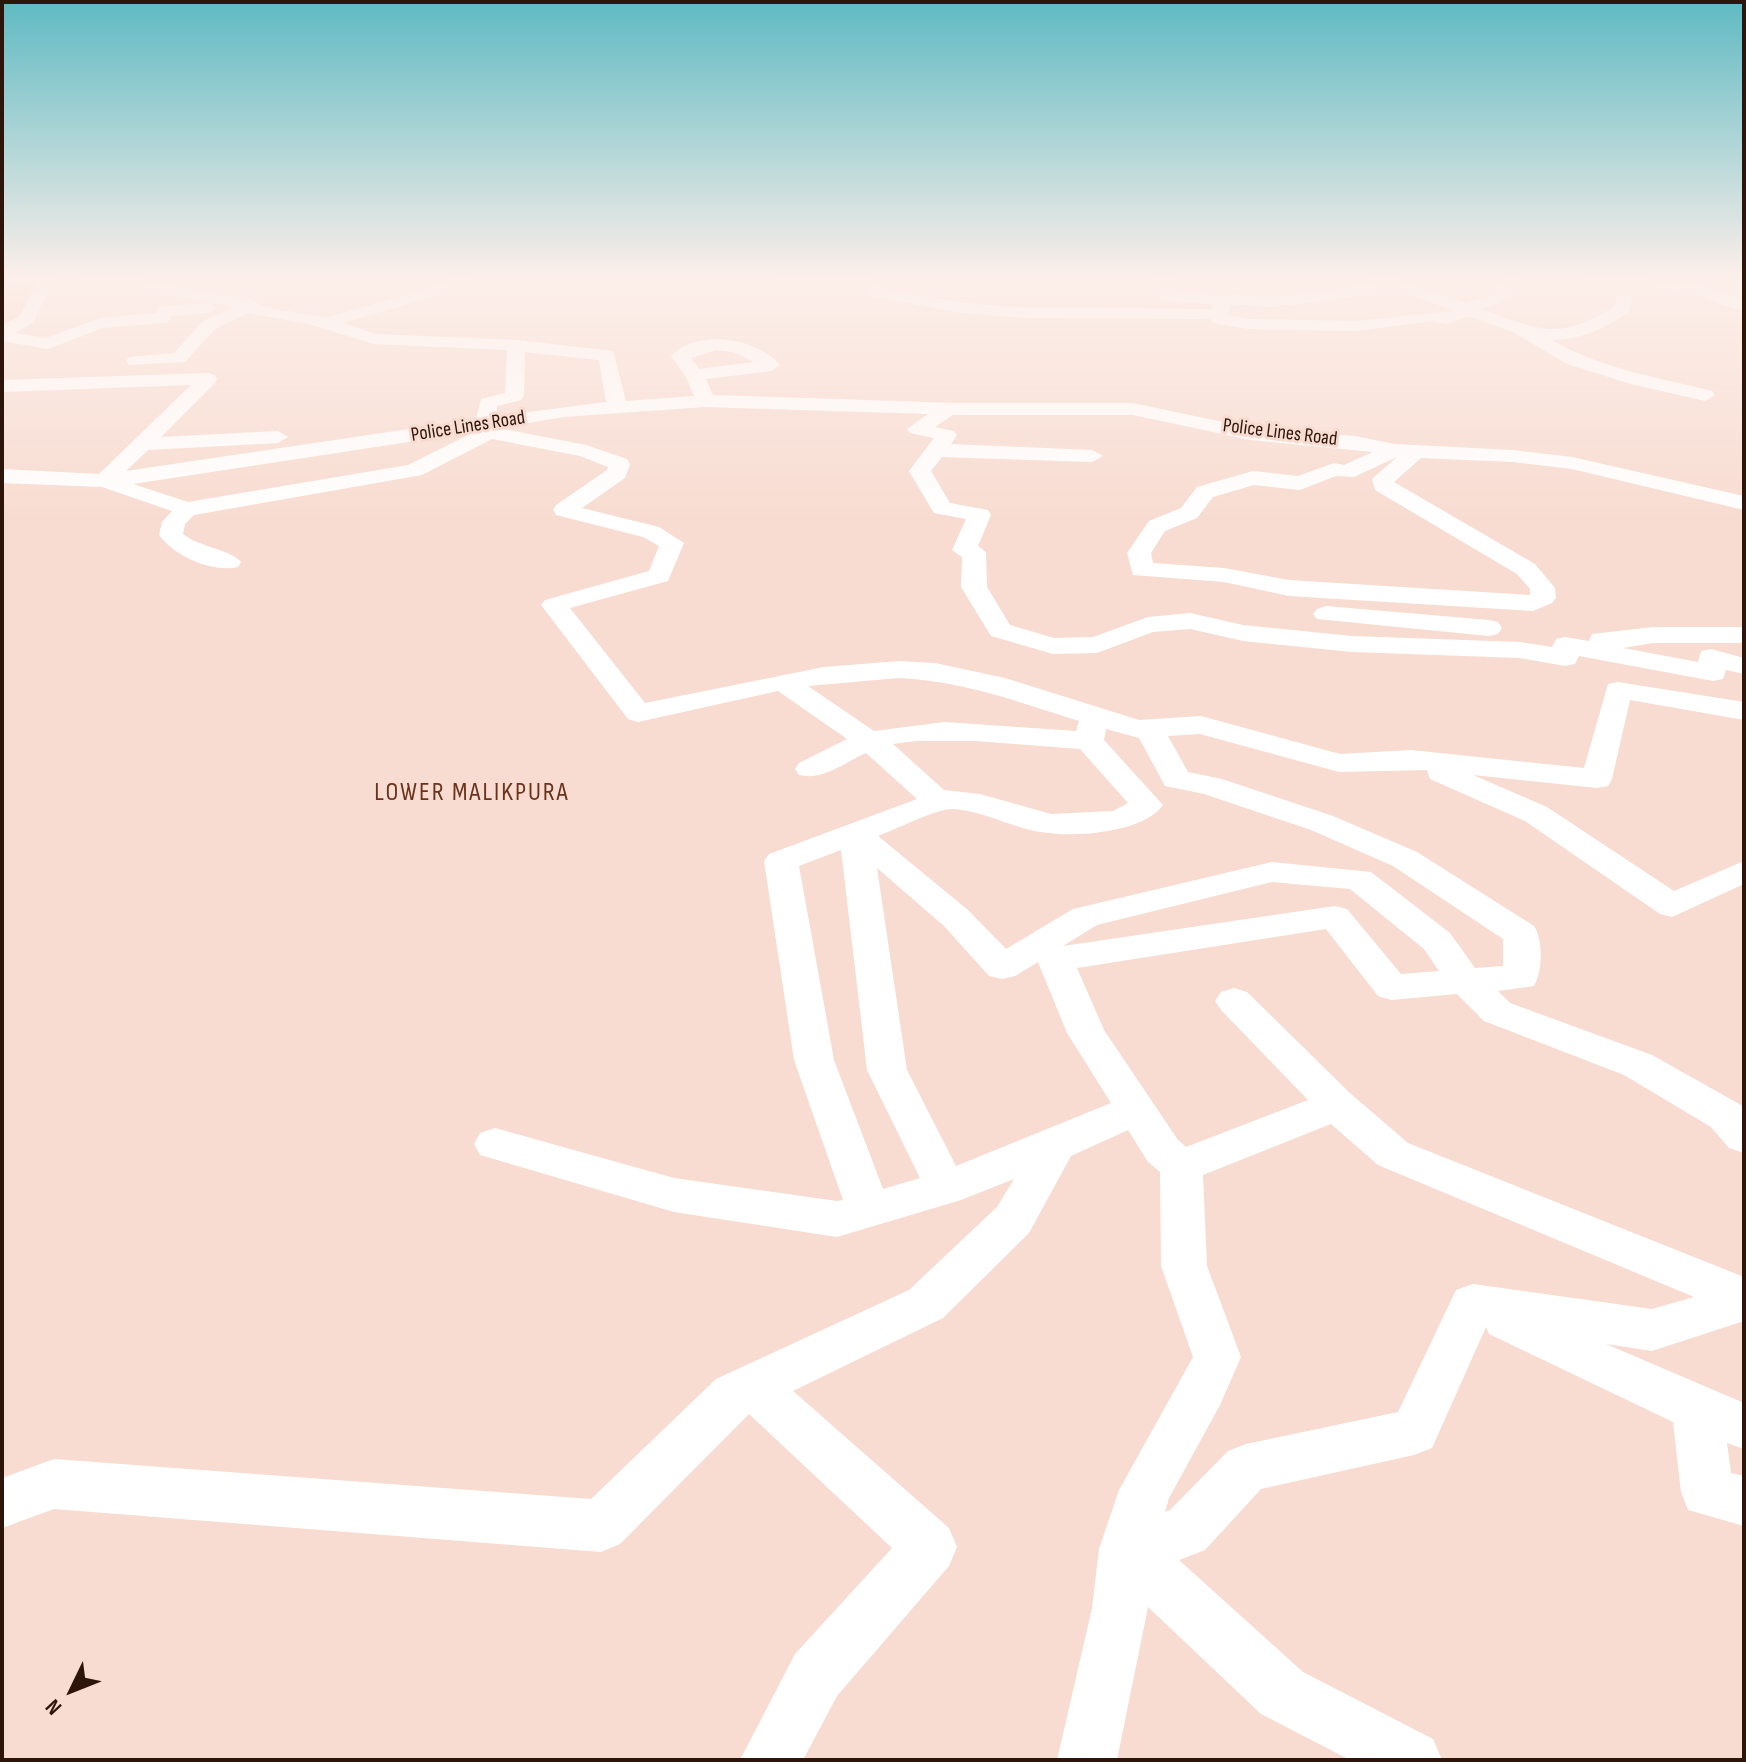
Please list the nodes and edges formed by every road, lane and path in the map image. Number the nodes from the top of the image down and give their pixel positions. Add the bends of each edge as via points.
1 (159, 359) edge
2 (515, 359) edge
3 (608, 359) edge
4 (1572, 359) edge
5 (115, 362) dead end
6 (52, 366) dead end
7 (695, 375) dead end
8 (2, 386) edge
9 (1705, 395) dead end
10 (705, 401) junction
11 (617, 407) junction
12 (952, 409) junction
13 (487, 420) junction
14 (141, 444) junction
15 (936, 450) junction
16 (1404, 451) junction
17 (1092, 456) dead end
18 (2, 476) edge
19 (104, 481) junction
20 (1744, 503) edge
21 (187, 509) junction
22 (229, 562) dead end
23 (1282, 587) junction
24 (1744, 635) edge
25 (1744, 666) edge
26 (784, 682) junction
27 (1744, 711) edge
28 (1149, 728) junction
29 (1092, 729) junction
30 (868, 741) junction
31 (1411, 759) junction
32 (810, 769) dead end
33 (938, 802) junction
34 (855, 833) junction
35 (1744, 871) edge
36 (1466, 982) junction
37 (1234, 1001) dead end
38 (1337, 1105) junction
39 (1136, 1109) junction
40 (1744, 1137) edge
41 (495, 1144) dead end
42 (1056, 1145) junction
43 (1181, 1166) junction
44 (946, 1188) junction
45 (869, 1210) junction
46 (1744, 1298) edge
47 (1473, 1304) junction
48 (753, 1386) junction
49 (1697, 1409) junction
50 (1744, 1426) edge
51 (3, 1497) edge
52 (1744, 1501) edge
53 (1126, 1549) junction
54 (770, 1760) edge
55 (1087, 1760) edge
56 (1412, 1760) edge

1 - 5 street
2 - 13 street via 514,396
3 - 11 street
4 - 9 street
6 - 8 street
7 - 10 street
8 - 14 street via 208,379
10 - 11 street, Police Lines Road
10 - 12 street, Police Lines Road
11 - 13 street, Police Lines Road
12 - 15 street via 917,429 947,435
12 - 16 street, Police Lines Road via 1133,409 1251,434
13 - 14 street
13 - 19 street, Police Lines Road via 274,458
13 - 21 street via 414,470
13 - 26 street via 619,464 617,473 564,510 651,532 672,543 659,576 554,605 638,713
14 - 19 street
15 - 17 street
15 - 25 street via 920,471 942,508 980,515 964,550 974,552 974,587 987,611 1000,630 1053,646 1097,645 1148,625 1190,621 1243,633 1352,644 1520,650 1565,658 1565,645 1713,673 1711,657
16 - 20 street, Police Lines Road via 1572,463
16 - 23 street via 1300,483 1253,478 1205,492 1189,513 1157,526 1139,553 1142,570 1224,575
16 - 23 street via 1383,485 1526,569 1542,588 1543,598 1533,603
18 - 19 street, Police Lines Road
19 - 21 street
21 - 22 street via 174,522 171,535 193,553
23 - 24 street via 1310,612 1615,641 1653,635
26 - 29 street via 886,669 936,671 970,677
26 - 30 street
27 - 31 street via 1618,690 1597,779
28 - 29 street
28 - 31 street via 1201,725 1339,763
28 - 36 street via 1176,779 1322,823 1405,859 1521,934 1521,977
29 - 30 street via 910,732
29 - 33 street via 1147,805 1120,820 1049,824 980,803
30 - 32 street
30 - 33 street
31 - 35 street via 1536,814 1672,906
33 - 34 street
34 - 36 street via 956,918 1002,967 1085,917 1272,872 1359,879 1437,941
34 - 44 street via 887,1070
34 - 45 street via 781,861 814,1060
36 - 39 street via 1391,987 1335,917 1055,959 1086,1033
36 - 40 street via 1497,1012 1638,1065 1726,1116
37 - 38 street
38 - 43 street
38 - 46 street via 1393,1154
39 - 42 street
39 - 43 street via 1163,1151
41 - 45 street via 674,1195 837,1219
42 - 44 street
42 - 48 street via 1013,1220 926,1304
43 - 53 street via 1184,1266 1217,1357 1145,1490
44 - 45 street
46 - 47 street via 1652,1330
47 - 49 street
47 - 53 street via 1414,1432 1246,1468 1186,1532
48 - 51 street via 734,1395 601,1526 54,1484
48 - 54 street via 930,1547 816,1675
49 - 50 street
49 - 52 street via 1707,1492
53 - 55 street via 1120,1608
53 - 56 street via 1282,1693

